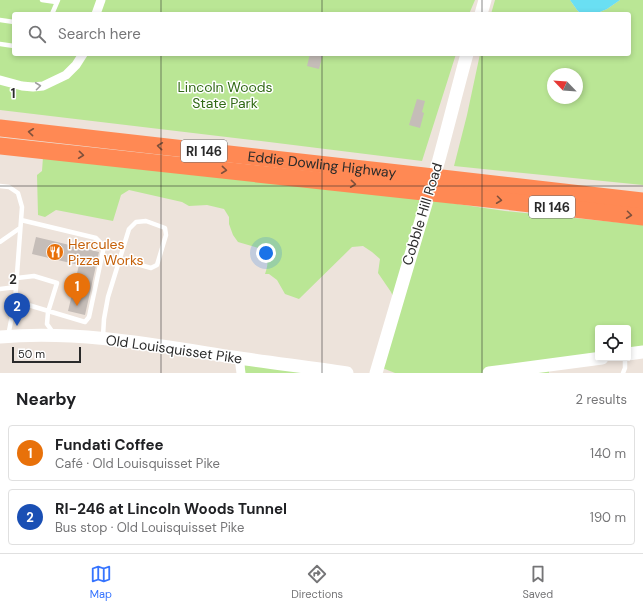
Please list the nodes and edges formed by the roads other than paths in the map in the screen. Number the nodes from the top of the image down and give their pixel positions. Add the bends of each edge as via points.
1 (42, 0) edge
2 (101, 0) edge
3 (485, 0) edge
4 (57, 1) edge
5 (53, 12) edge
6 (97, 12) edge
7 (482, 12) edge
8 (0, 20) edge
9 (12, 22) edge
10 (0, 44) edge
11 (12, 46) edge
12 (82, 56) edge
13 (466, 56) edge
14 (0, 80) edge
15 (0, 128) edge
16 (0, 146) edge
17 (0, 186) edge
18 (462, 188) junction
19 (643, 201) edge
20 (643, 217) edge
21 (21, 220) junction
22 (20, 228) junction
23 (0, 242) edge
24 (119, 259) junction
25 (17, 278) junction
26 (16, 287) junction
27 (0, 289) edge
28 (15, 301) junction
29 (48, 312) junction
30 (55, 335) junction
31 (4, 336) edge
32 (103, 338) junction
33 (643, 352) edge
34 (631, 354) edge
35 (239, 358) junction
36 (595, 359) edge
37 (625, 361) edge
38 (241, 373) edge
39 (347, 373) edge
40 (376, 373) edge
41 (489, 373) edge
42 (623, 373) edge

1 - 4 lane
2 - 6 street
3 - 7 main road
4 - 5 lane
8 - 9 lane
10 - 11 lane
14 -> 12 street via 22,86 43,86 66,75
13 - 40 main road, Cobble Hill Road via 438,163
18 -> 15 highway, Eddie Dowling Highway / RI 146 via 408,174
16 -> 18 highway, Eddie Dowling Highway / RI 146 via 401,190
17 - 21 lane via 9,187 18,193 22,207
18 - 19 highway, Eddie Dowling Highway / RI 146
18 -> 20 highway, Eddie Dowling Highway / RI 146
21 - 22 lane
21 - 29 lane via 96,238 102,244 103,251 89,317 85,322
22 - 23 lane
22 - 25 lane
24 - 24 lane via 129,229 136,222 146,221 165,228 166,235 157,265 151,268
24 - 32 lane via 108,297
25 - 26 lane
25 - 29 lane via 34,276 57,283
26 - 27 lane
26 - 28 lane
28 - 29 lane
28 - 31 lane
29 - 30 lane via 47,324
30 - 31 main road, Old Louisquisset Pike
30 - 32 main road, Old Louisquisset Pike
32 - 35 main road, Old Louisquisset Pike
33 - 34 main road
35 - 38 street
35 - 39 main road, Old Louisquisset Pike
36 - 41 main road
37 - 42 lane

